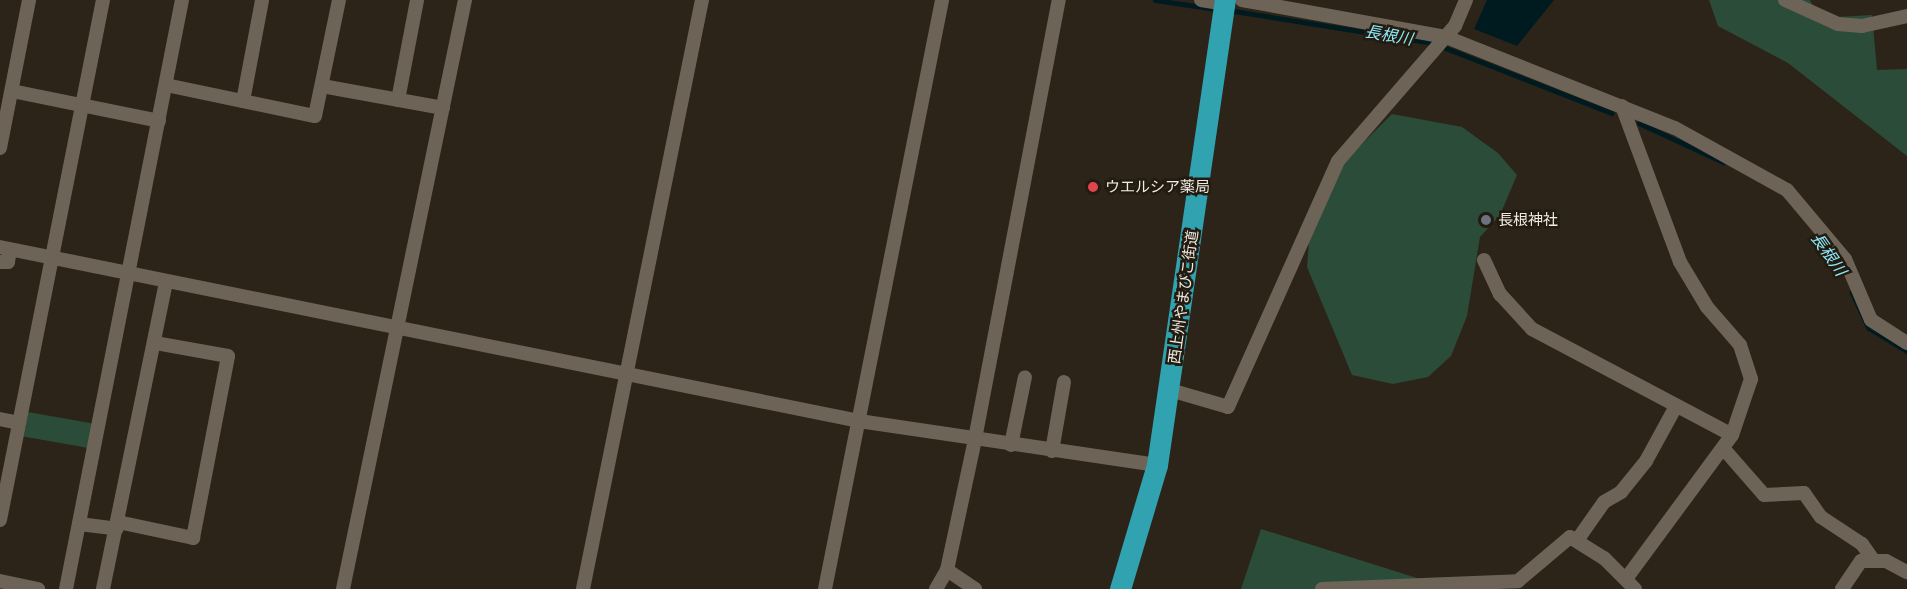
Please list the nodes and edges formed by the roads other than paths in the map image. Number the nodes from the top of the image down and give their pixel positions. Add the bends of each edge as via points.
1 (29, 0) edge
2 (103, 0) edge
3 (182, 0) edge
4 (262, 0) edge
5 (339, 0) edge
6 (417, 0) edge
7 (465, 0) edge
8 (702, 0) edge
9 (942, 0) edge
10 (1059, 0) edge
11 (1201, 0) edge
12 (1466, 0) edge
13 (1785, 0) edge
14 (1231, 1) edge
15 (1907, 16) edge
16 (1446, 37) junction
17 (166, 85) junction
18 (321, 86) junction
19 (12, 91) junction
20 (398, 100) junction
21 (243, 101) junction
22 (83, 105) junction
23 (1622, 106) junction
24 (443, 108) junction
25 (159, 121) junction
26 (0, 148) edge
27 (5, 248) edge
28 (53, 258) junction
29 (1484, 260) dead end
30 (0, 262) edge
31 (128, 274) junction
32 (166, 283) junction
33 (396, 328) junction
34 (156, 343) junction
35 (1907, 343) edge
36 (627, 376) junction
37 (1025, 377) dead end
38 (1064, 382) dead end
39 (1170, 390) junction
40 (1675, 408) junction
41 (0, 419) edge
42 (859, 421) junction
43 (19, 423) junction
44 (1732, 435) junction
45 (975, 439) junction
46 (1011, 444) junction
47 (1723, 448) junction
48 (1052, 451) junction
49 (1157, 465) junction
50 (0, 520) edge
51 (79, 524) junction
52 (117, 526) junction
53 (1578, 539) junction
54 (1873, 560) junction
55 (947, 570) junction
56 (1907, 572) edge
57 (0, 581) edge
58 (1630, 584) edge
59 (38, 589) edge
60 (66, 589) edge
61 (103, 589) edge
62 (343, 589) edge
63 (583, 589) edge
64 (825, 589) edge
65 (936, 589) edge
66 (975, 589) edge
67 (1120, 589) edge
68 (1322, 589) edge
69 (1842, 589) edge

1 - 19 street
2 - 22 street
3 - 17 street
4 - 21 street
5 - 18 street
6 - 20 street
7 - 24 street
8 - 36 street
9 - 42 street
10 - 45 street
11 - 14 street
12 - 16 street
13 - 15 street via 1838,24 1862,26
14 - 16 street
14 - 39 highway, 西上州やまびこ街道
16 - 23 street
16 - 39 street via 1338,161 1228,407
17 - 21 street
17 - 25 street
18 - 20 street
18 - 21 street via 315,116
19 - 22 street
19 - 26 street
20 - 24 street
22 - 25 street
22 - 28 street
23 - 35 street via 1787,190 1845,259 1871,320
23 - 44 street via 1680,262 1747,361 1748,397
24 - 33 street
25 - 31 street
27 - 28 street
27 - 30 street via 8,262
28 - 31 street
28 - 43 street
29 - 40 street via 1500,294 1532,329
31 - 32 street
31 - 51 street
32 - 33 street
32 - 34 street
33 - 36 street
33 - 62 street
34 - 52 street
34 - 52 street via 228,356 193,538
36 - 42 street
36 - 63 street
37 - 46 street
38 - 48 street
39 - 49 highway, 西上州やまびこ街道
40 - 44 street
40 - 53 street via 1646,460 1621,492 1604,502
41 - 43 street
42 - 45 street
42 - 64 street
43 - 50 street
44 - 47 street
45 - 46 street
45 - 55 street
46 - 48 street
47 - 54 street via 1764,495 1804,493 1821,517 1862,544
47 - 58 street
48 - 49 street
49 - 67 highway, 西上州やまびこ街道
51 - 52 street
51 - 60 street
52 - 61 street
53 - 58 street
53 - 68 street via 1564,540 1518,581
54 - 56 street
54 - 69 street via 1861,561
55 - 65 street
55 - 66 street
57 - 59 street

